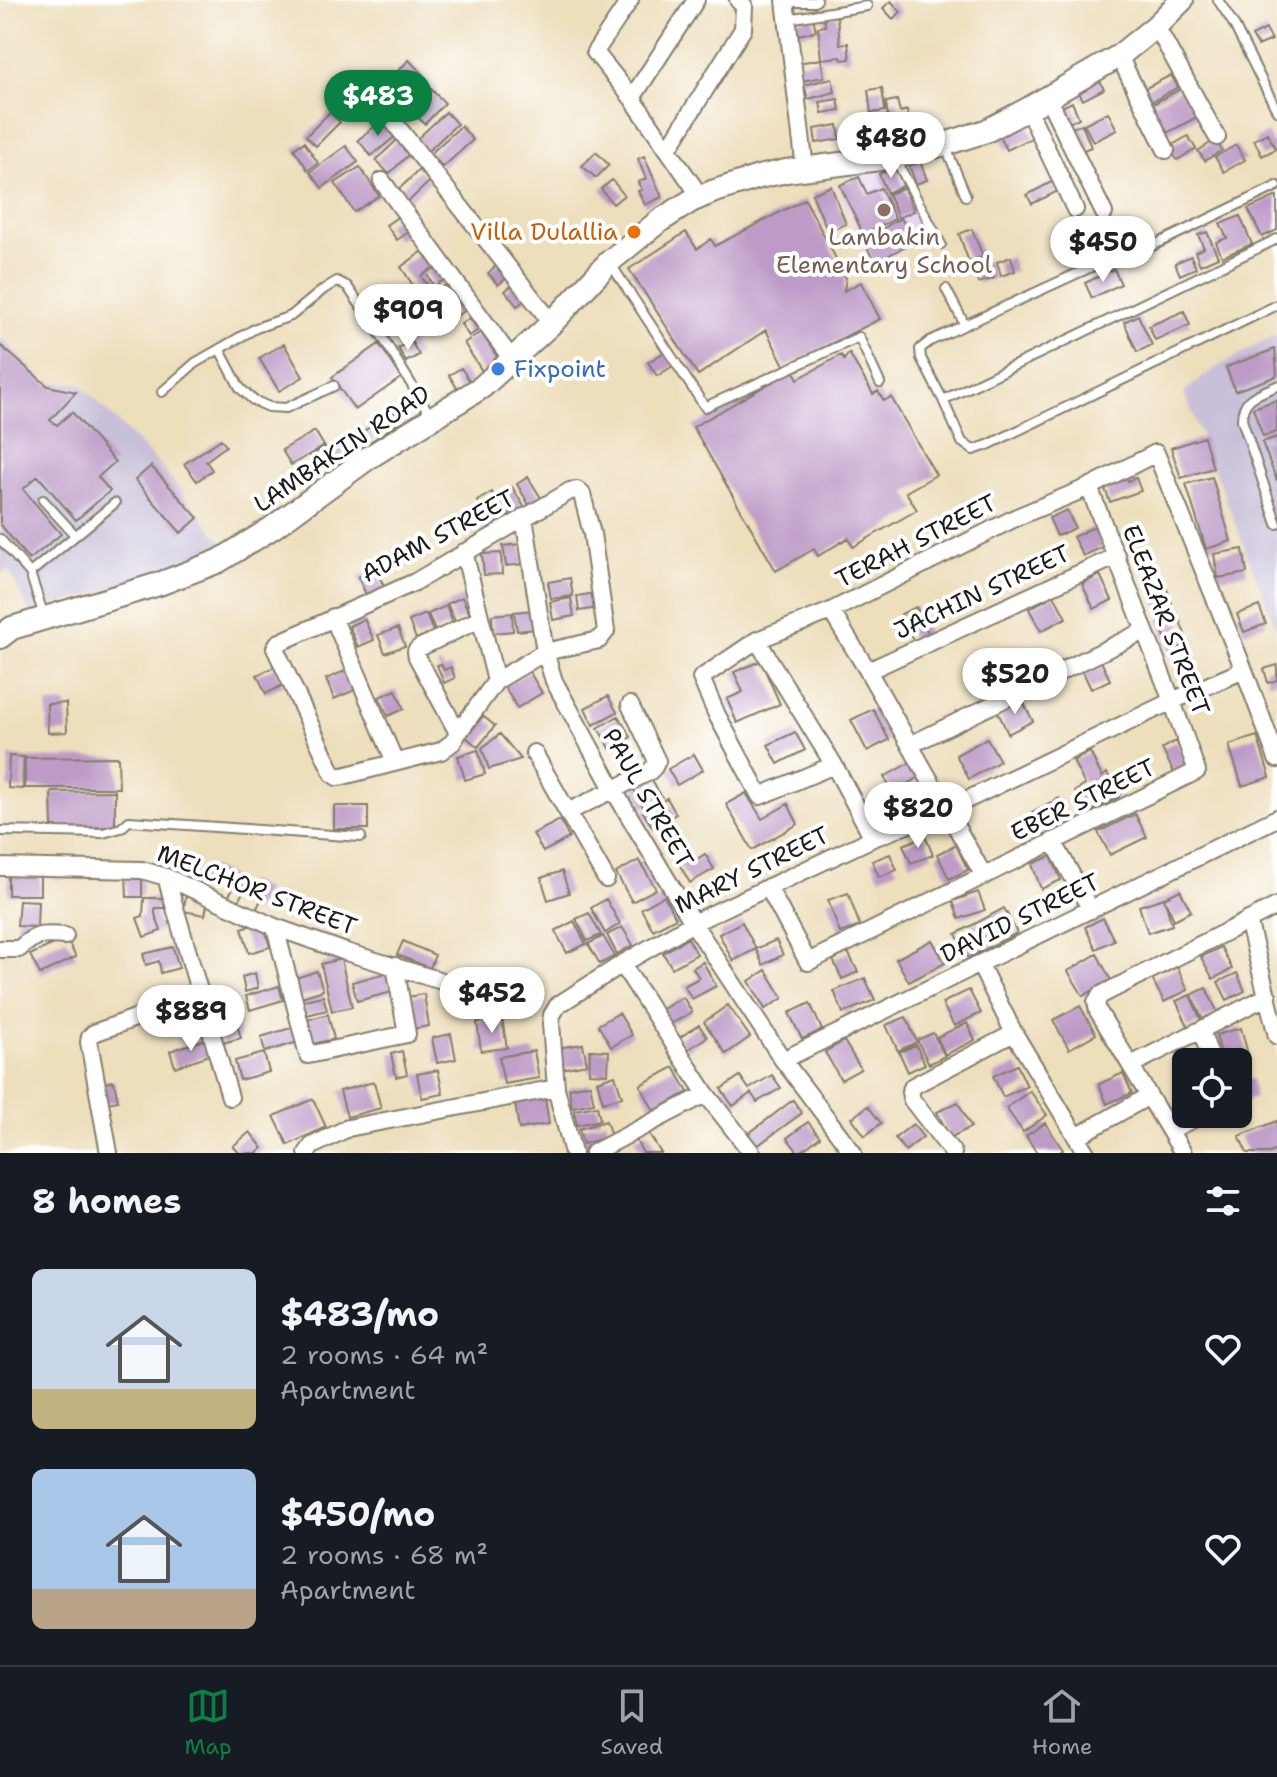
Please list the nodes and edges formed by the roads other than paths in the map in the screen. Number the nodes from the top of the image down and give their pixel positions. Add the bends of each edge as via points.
1 (630, 0) edge
2 (696, 0) edge
3 (738, 0) edge
4 (817, 0) edge
5 (1182, 0) edge
6 (1218, 0) edge
7 (867, 6) dead end
8 (786, 7) edge
9 (1156, 26) junction
10 (1119, 56) junction
11 (632, 98) junction
12 (1048, 98) junction
13 (381, 106) dead end
14 (1028, 109) junction
15 (1277, 111) edge
16 (1217, 137) dead end
17 (945, 144) junction
18 (668, 149) junction
19 (1166, 150) dead end
20 (895, 157) junction
21 (805, 169) junction
22 (382, 181) dead end
23 (1277, 186) edge
24 (700, 196) junction
25 (966, 196) dead end
26 (1075, 209) dead end
27 (1104, 213) dead end
28 (1277, 239) edge
29 (941, 244) dead end
30 (609, 262) junction
31 (946, 289) dead end
32 (1277, 305) edge
33 (552, 323) junction
34 (965, 325) junction
35 (220, 350) junction
36 (513, 361) junction
37 (880, 383) dead end
38 (334, 386) dead end
39 (1277, 386) edge
40 (162, 392) dead end
41 (943, 400) junction
42 (432, 418) junction
43 (1089, 487) junction
44 (43, 500) dead end
45 (115, 503) dead end
46 (524, 517) junction
47 (1277, 524) edge
48 (75, 535) junction
49 (0, 539) edge
50 (464, 552) junction
51 (1117, 556) junction
52 (30, 573) junction
53 (831, 611) junction
54 (333, 617) junction
55 (45, 619) junction
56 (480, 619) junction
57 (1144, 631) junction
58 (0, 637) edge
59 (757, 640) junction
60 (545, 652) junction
61 (1244, 670) junction
62 (868, 671) junction
63 (496, 681) junction
64 (1172, 701) junction
65 (630, 705) dead end
66 (458, 733) junction
67 (910, 745) junction
68 (534, 753) dead end
69 (1277, 759) edge
70 (395, 762) junction
71 (834, 765) junction
72 (1197, 771) joint
73 (613, 789) junction
74 (946, 810) junction
75 (568, 812) junction
76 (1277, 818) edge
77 (0, 831) edge
78 (361, 837) dead end
79 (873, 838) junction
80 (1053, 841) junction
81 (0, 867) edge
82 (984, 876) junction
83 (166, 877) junction
84 (606, 879) dead end
85 (768, 887) junction
86 (1277, 906) edge
87 (1091, 910) junction
88 (1248, 920) junction
89 (693, 923) junction
90 (275, 927) junction
91 (65, 936) dead end
92 (0, 949) edge
93 (622, 964) junction
94 (980, 965) junction
95 (395, 966) junction
96 (445, 982) dead end
97 (201, 994) junction
98 (1268, 996) junction
99 (1201, 1030) junction
100 (1014, 1033) junction
101 (1277, 1036) edge
102 (1207, 1048) edge
103 (783, 1060) junction
104 (1131, 1065) junction
105 (556, 1088) junction
106 (706, 1094) junction
107 (1149, 1096) junction
108 (230, 1097) dead end
109 (1174, 1128) edge
110 (1170, 1130) junction
111 (1076, 1137) junction
112 (109, 1153) edge
113 (307, 1153) edge
114 (573, 1153) edge
115 (593, 1153) edge
116 (752, 1153) edge
117 (853, 1153) edge
118 (953, 1153) edge
119 (1086, 1153) edge
120 (1183, 1153) edge

1 - 11 street via 595,52
2 - 11 street
3 - 18 street via 744,6 743,29
4 - 8 lane
5 - 9 main road, LAMBAKIN ROAD
6 - 15 lane
7 - 8 lane
8 - 21 street
9 - 10 main road, LAMBAKIN ROAD
9 - 16 street
10 - 12 main road, LAMBAKIN ROAD
10 - 19 street
11 - 18 street
12 - 14 main road, LAMBAKIN ROAD
12 - 27 street
13 - 33 street
14 - 17 main road, LAMBAKIN ROAD
14 - 26 street
17 - 20 main road, LAMBAKIN ROAD
17 - 25 lane
18 - 24 street
20 - 21 main road, LAMBAKIN ROAD
20 - 29 lane
21 - 24 main road, LAMBAKIN ROAD
22 - 36 street
23 - 34 lane via 1148,248 1113,257
24 - 30 main road, LAMBAKIN ROAD
28 - 41 lane
30 - 33 main road, LAMBAKIN ROAD
30 - 37 lane via 705,407 859,337
31 - 34 lane
32 - 41 lane via 973,450 962,442
33 - 36 main road, LAMBAKIN ROAD
34 - 41 lane via 920,349
35 - 38 lane via 240,388 269,407 286,408
35 - 40 lane via 195,363
35 - 42 lane via 256,328 291,316 337,281 347,286
36 - 42 main road, LAMBAKIN ROAD
39 - 47 lane via 1253,395 1242,410
42 - 55 main road, LAMBAKIN ROAD via 219,561
43 - 51 street, ELEAZAR STREET
43 - 53 street, TERAH STREET via 1017,517
43 - 61 street, TERAH STREET via 1156,453
44 - 48 lane
45 - 48 lane
46 - 50 street, ADAM STREET
46 - 60 street, PAUL STREET
46 - 60 street, ADAM STREET via 577,490 592,534 606,631 599,640
48 - 52 lane
49 - 52 lane
50 - 54 street, ADAM STREET via 415,582
50 - 56 street
51 - 57 street, ELEAZAR STREET
51 - 62 street, JACHIN STREET
52 - 55 lane
53 - 59 street, TERAH STREET
53 - 62 street
54 - 70 street
54 - 70 street, ADAM STREET via 275,648 333,774
55 - 58 main road, LAMBAKIN ROAD
56 - 63 street
56 - 66 street via 416,651
57 - 64 street, ELEAZAR STREET
57 - 67 street
59 - 71 street
59 - 71 street, TERAH STREET via 701,678 760,796
60 - 63 street
60 - 73 street, PAUL STREET via 554,681
61 - 64 street, MARY STREET
61 - 69 street
62 - 67 street
63 - 66 street
64 - 72 street, ELEAZAR STREET
64 - 74 street, MARY STREET
65 - 73 street via 657,761 649,772
66 - 70 street via 441,751
67 - 74 street
68 - 75 street
71 - 79 street
72 - 80 street, EBER STREET
73 - 75 street
73 - 89 street, PAUL STREET
74 - 79 street, MARY STREET
74 - 82 street
75 - 84 street
76 - 87 street, DAVID STREET
77 - 78 lane via 103,833 129,821
79 - 85 street, MARY STREET
80 - 82 street, EBER STREET
80 - 87 street
81 - 83 street, MELCHOR STREET via 142,870
82 - 85 street, EBER STREET via 808,962
83 - 90 street, MELCHOR STREET
83 - 97 street
85 - 89 street, MARY STREET
86 - 88 street
87 - 94 street, DAVID STREET
88 - 98 street
88 - 104 street via 1101,995 1098,1011
89 - 93 street, MARY STREET
89 - 103 street, PAUL STREET
90 - 95 street, MELCHOR STREET
90 - 95 street via 308,1055 407,1034
91 - 92 street via 41,935 19,949
93 - 105 street, MARY STREET via 558,1005 552,1015
93 - 106 street
94 - 100 street
94 - 103 street, DAVID STREET
95 - 96 street, MELCHOR STREET
97 - 108 street
97 - 112 street via 90,1037
98 - 99 street
98 - 101 street
99 - 102 street
99 - 104 street
100 - 111 street
100 - 118 street via 913,1086 912,1100
103 - 117 street, PAUL STREET
104 - 107 street
105 - 113 street via 348,1128
105 - 114 street, MARY STREET
106 - 115 street
106 - 116 street
107 - 110 street
107 - 111 street
109 - 110 street
110 - 120 street
111 - 119 street

